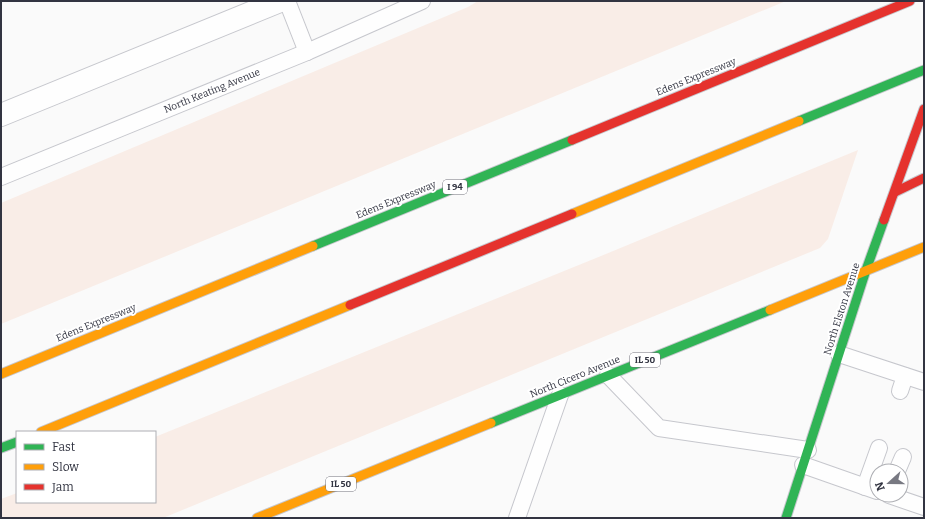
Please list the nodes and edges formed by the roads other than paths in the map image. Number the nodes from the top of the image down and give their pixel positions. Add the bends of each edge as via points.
1 (280, 1) edge
2 (287, 1) edge
3 (422, 1) edge
4 (910, 1) edge
5 (307, 52) junction
6 (924, 70) edge
7 (924, 109) edge
8 (1, 115) edge
9 (1, 177) edge
10 (924, 178) edge
11 (895, 192) junction
12 (924, 247) edge
13 (866, 270) junction
14 (839, 354) junction
15 (1, 374) edge
16 (608, 375) junction
17 (905, 376) junction
18 (924, 382) edge
19 (900, 391) dead end
20 (560, 395) junction
21 (43, 431) edge
22 (16, 442) edge
23 (1, 448) edge
24 (879, 448) dead end
25 (808, 450) junction
26 (876, 463) edge
27 (803, 465) junction
28 (869, 488) edge
29 (909, 499) edge
30 (923, 502) edge
31 (257, 518) edge
32 (517, 518) edge
33 (786, 518) edge

1 - 8 street
2 - 5 lane
3 - 5 lane, North Keating Avenue
4 - 15 main road, Edens Expressway / I 94
5 - 9 lane, North Keating Avenue
6 - 21 main road
7 - 11 main road, North Elston Avenue
10 - 11 main road
11 - 13 main road, North Elston Avenue
12 - 13 main road, North Cicero Avenue / IL 50
13 - 14 main road, North Elston Avenue
13 - 16 main road, North Cicero Avenue / IL 50
14 - 17 lane
14 - 25 main road, North Elston Avenue
16 - 20 main road, North Cicero Avenue / IL 50
16 - 25 lane via 659,428
17 - 18 lane
17 - 19 lane
20 - 31 main road, North Cicero Avenue / IL 50
20 - 32 lane
22 - 23 main road
24 - 26 lane
25 - 27 main road, North Elston Avenue
27 - 28 lane
27 - 33 main road, North Elston Avenue
29 - 30 lane

